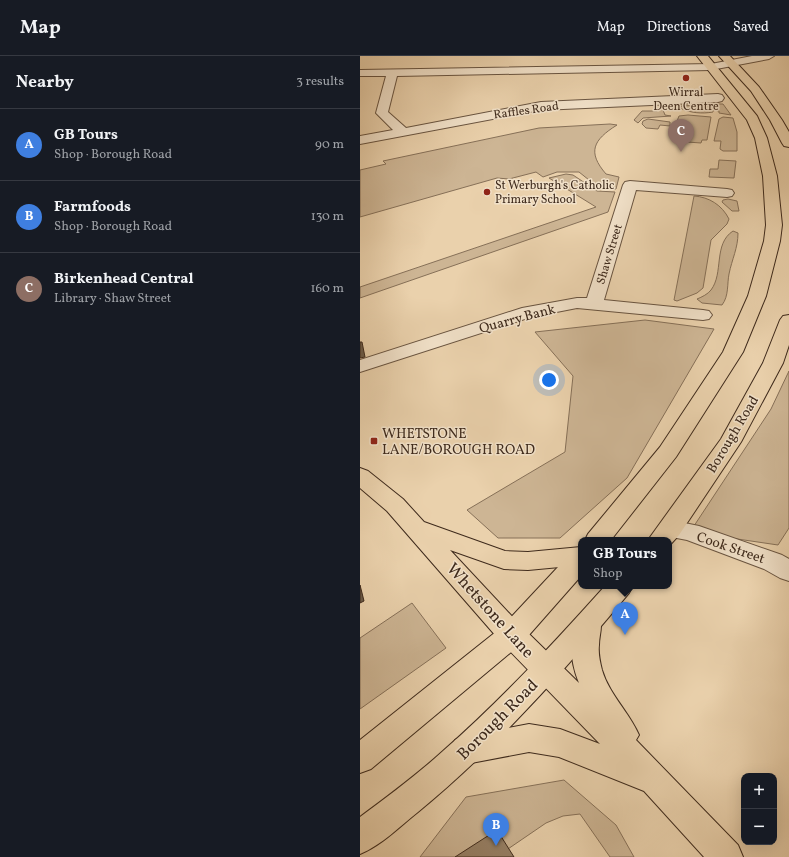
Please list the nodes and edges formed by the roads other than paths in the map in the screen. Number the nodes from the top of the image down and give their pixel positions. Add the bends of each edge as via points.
1 (769, 56) edge
2 (717, 61) edge
3 (360, 73) edge
4 (392, 73) junction
5 (718, 98) dead end
6 (402, 132) junction
7 (360, 140) edge
8 (789, 142) edge
9 (727, 193) dead end
10 (594, 304) junction
11 (703, 315) dead end
12 (789, 320) edge
13 (360, 366) edge
14 (360, 476) edge
15 (416, 528) junction
16 (665, 534) edge
17 (599, 537) edge
18 (578, 557) edge
19 (578, 560) edge
20 (789, 571) edge
21 (617, 589) edge
22 (589, 623) junction
23 (512, 635) junction
24 (546, 670) junction
25 (466, 750) junction
26 (360, 759) edge
27 (654, 779) junction
28 (360, 838) edge
29 (726, 857) edge

1 - 2 street
2 - 4 street
2 - 8 main road via 755,89
2 - 17 main road via 753,119 761,138 770,176 774,225 772,241 757,296 733,352 668,452
3 - 4 street
4 - 6 street via 382,113
5 - 6 street, Raffles Road via 541,106
6 - 7 street, Raffles Road
9 - 10 street, Shaw Street via 706,186 630,185
10 - 11 street, Quarry Bank
10 - 13 street, Quarry Bank via 577,303 528,312
12 - 16 main road, Borough Road via 773,363 730,442
14 - 15 main road, Whetstone Lane via 395,505
15 - 18 main road via 504,560
15 - 23 main road, Whetstone Lane
16 - 20 street, Cook Street via 690,532 766,559
19 - 23 main road
21 - 22 main road, Borough Road
22 - 24 main road, Borough Road
22 - 27 main road, Whetstone Lane via 585,649 590,678 613,720
23 - 24 main road, Whetstone Lane
23 - 26 main road
24 - 25 main road, Borough Road
24 - 27 main road, Whetstone Lane
25 - 27 main road, Whetstone Lane via 529,738 560,744
25 - 28 main road, Borough Road
27 - 29 main road, Whetstone Lane

